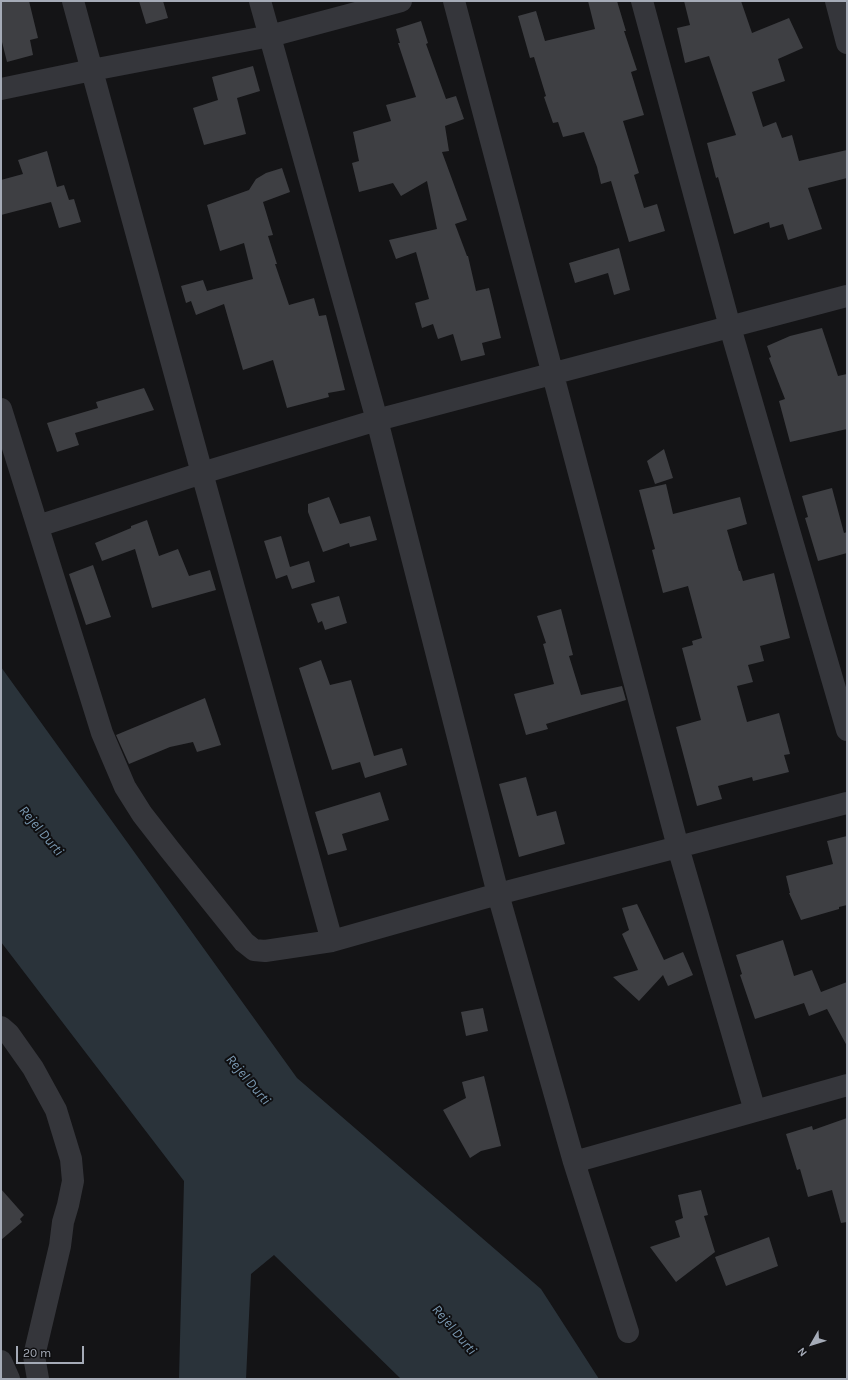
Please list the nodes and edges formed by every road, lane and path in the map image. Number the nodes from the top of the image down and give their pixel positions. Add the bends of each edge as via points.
1 (73, 1) edge
2 (260, 1) edge
3 (401, 1) edge
4 (454, 1) edge
5 (642, 1) edge
6 (836, 1) edge
7 (270, 36) junction
8 (847, 43) edge
9 (92, 70) junction
10 (1, 89) edge
11 (847, 296) edge
12 (730, 327) junction
13 (553, 373) junction
14 (1, 409) edge
15 (376, 420) junction
16 (202, 474) junction
17 (38, 526) junction
18 (847, 730) edge
19 (847, 803) edge
20 (678, 847) junction
21 (498, 894) junction
22 (332, 941) junction
23 (1, 1027) edge
24 (847, 1085) edge
25 (755, 1111) junction
26 (574, 1162) junction
27 (628, 1332) dead end
28 (1, 1361) edge
29 (9, 1379) edge
30 (38, 1379) edge

1 - 9 street
2 - 7 street
3 - 7 street
4 - 13 street
5 - 12 street
6 - 8 street
7 - 9 street
7 - 15 street
9 - 10 street
9 - 16 street
11 - 12 street
12 - 13 street
12 - 18 street
13 - 15 street
13 - 20 street
14 - 17 street
15 - 16 street
15 - 21 street
16 - 17 street
16 - 22 street
17 - 22 street via 102,733 125,787 142,814 244,942 254,950 265,951
19 - 20 street
20 - 21 street
20 - 25 street
21 - 22 street
21 - 26 street
23 - 30 street via 33,1068 56,1110 71,1159 73,1181 34,1356
24 - 25 street
25 - 26 street
26 - 27 street
28 - 29 street

